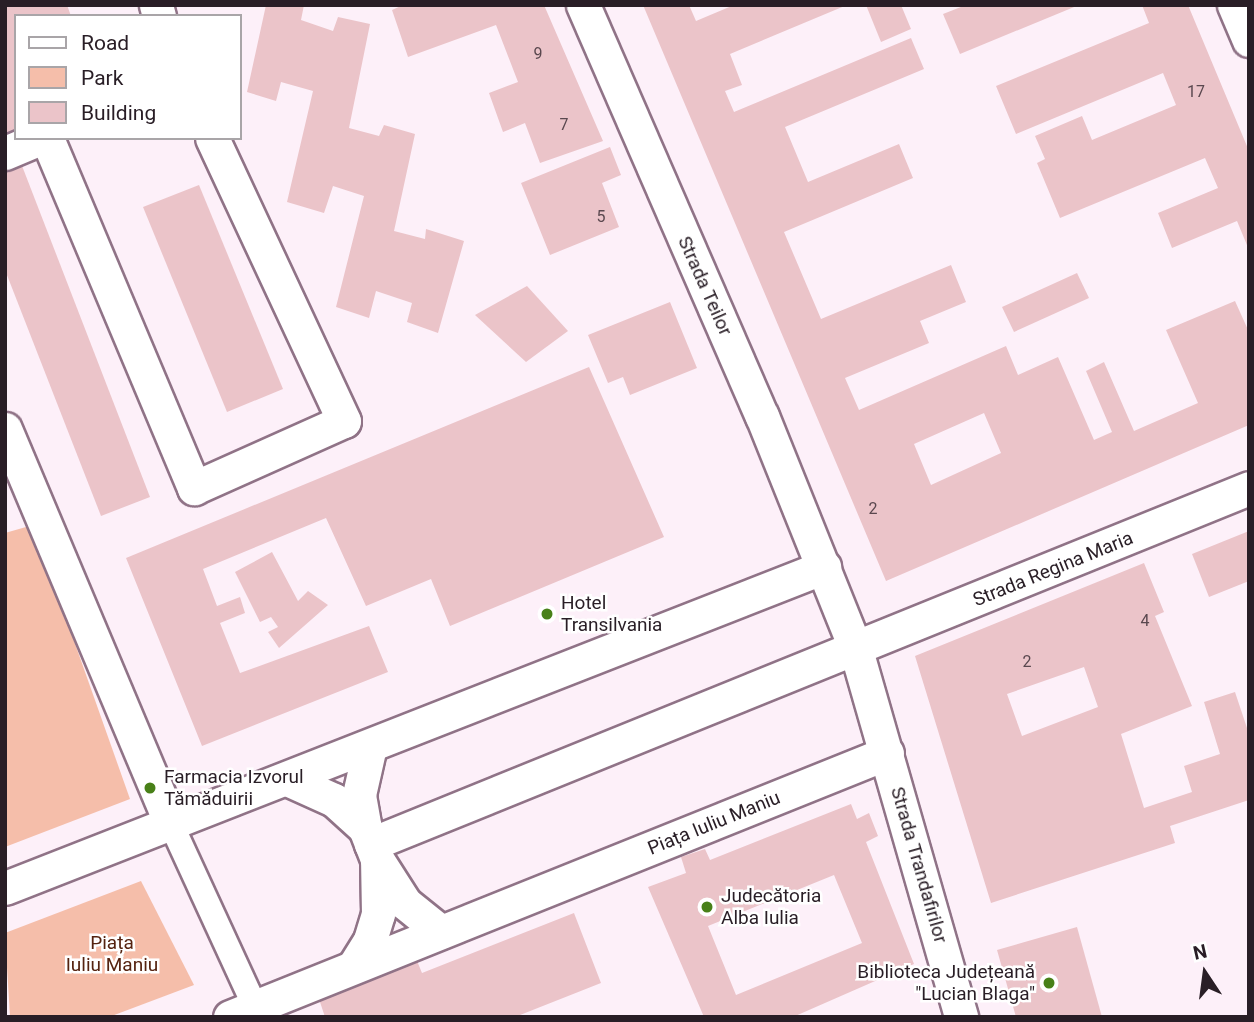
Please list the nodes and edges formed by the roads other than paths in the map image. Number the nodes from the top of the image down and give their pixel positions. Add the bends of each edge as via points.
1 (583, 5) edge
2 (1234, 5) edge
3 (1249, 40) edge
4 (35, 140) edge
5 (48, 140) edge
6 (213, 140) edge
7 (5, 153) edge
8 (5, 429) edge
9 (1249, 488) edge
10 (824, 567) junction
11 (856, 650) junction
12 (370, 746) junction
13 (887, 753) junction
14 (288, 779) junction
15 (171, 824) junction
16 (371, 844) junction
17 (5, 888) edge
18 (441, 932) junction
19 (354, 966) junction
20 (248, 1014) edge
21 (961, 1017) edge

1 - 10 street, Strada Teilor
2 - 3 street
4 - 7 street
5 - 6 street via 194,488 344,421
8 - 15 street, Piața Iuliu Maniu
9 - 11 street, Strada Regina Maria
10 - 11 street
10 - 12 street
11 - 13 street
11 - 16 street
12 - 14 street
12 - 16 street via 360,784
13 - 18 street, Piața Iuliu Maniu
13 - 21 street, Strada Trandafirilor
14 - 15 street
14 - 16 street via 334,800
15 - 17 street
15 - 20 street, Piața Iuliu Maniu
16 - 18 street via 405,903
16 - 19 street via 378,914 370,940
18 - 19 street, Piața Iuliu Maniu
19 - 20 street, Piața Iuliu Maniu

